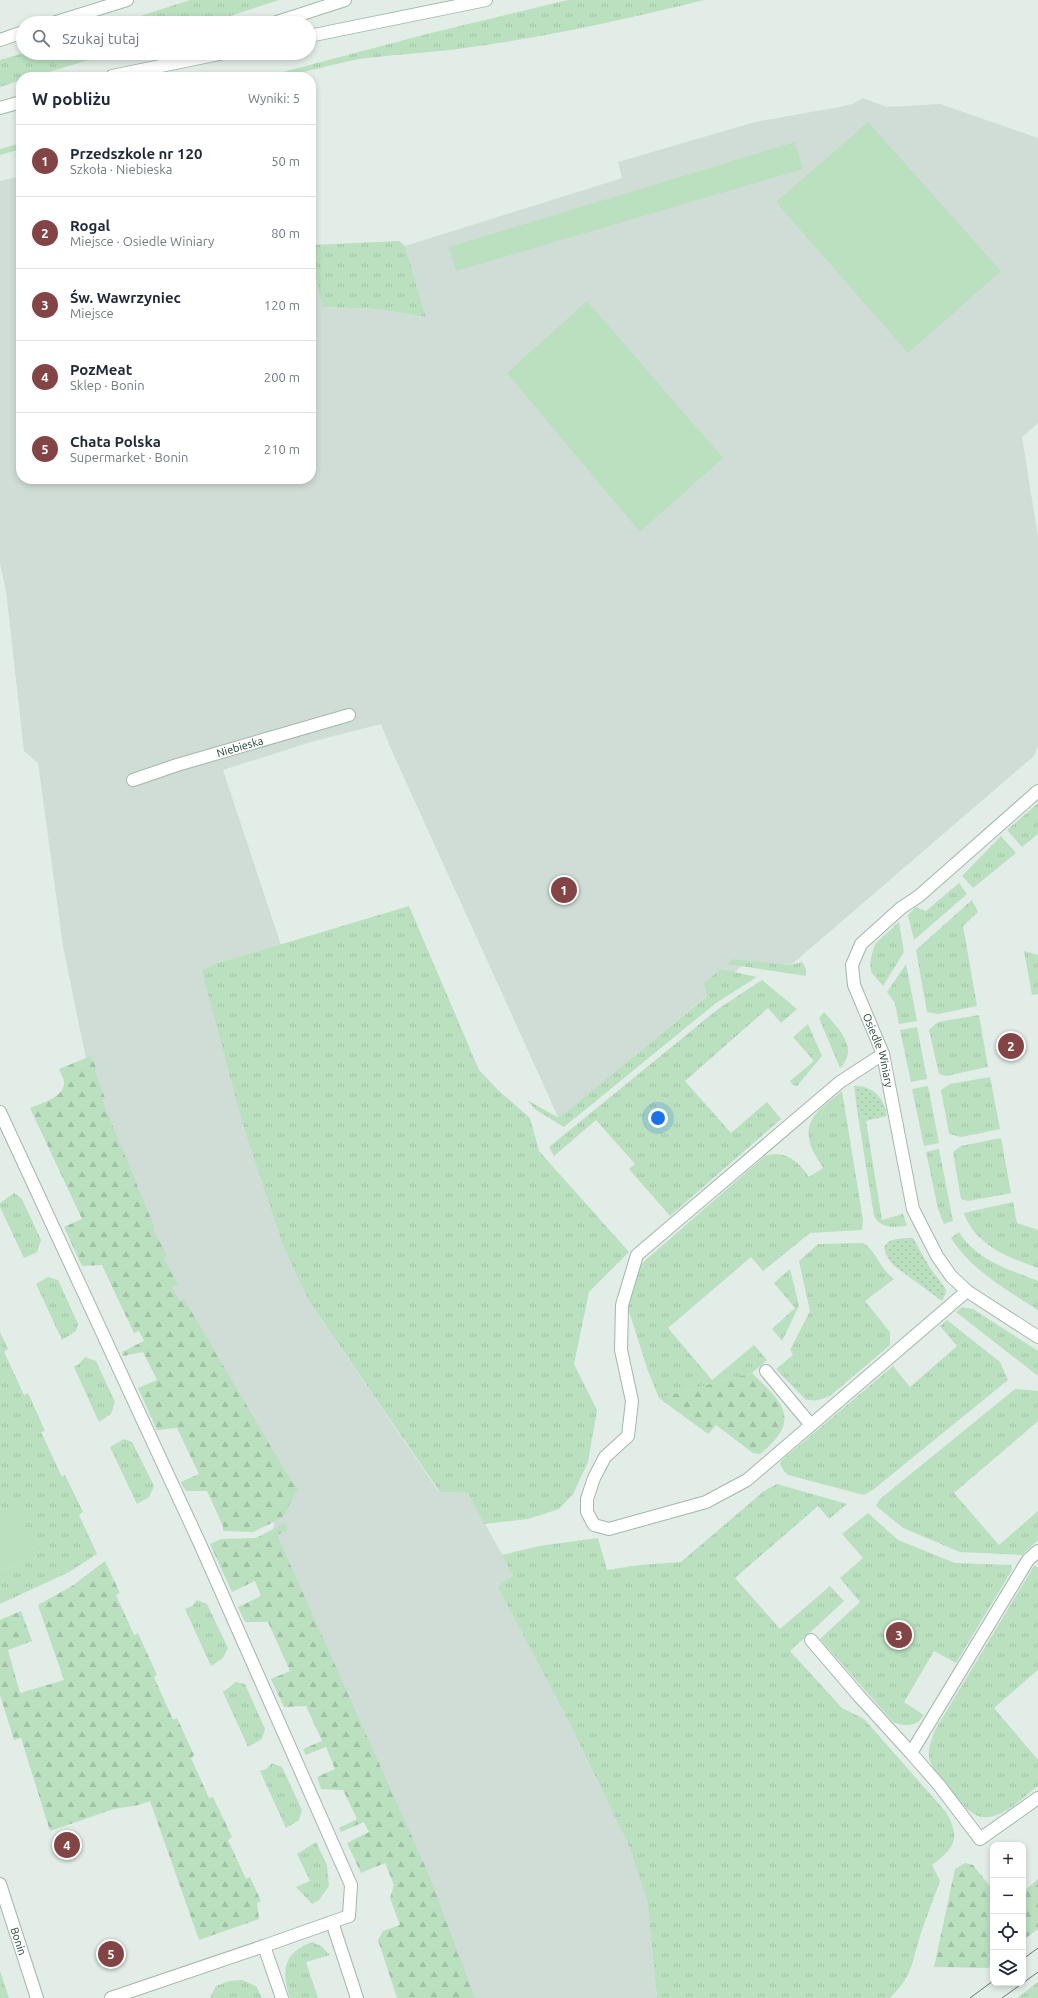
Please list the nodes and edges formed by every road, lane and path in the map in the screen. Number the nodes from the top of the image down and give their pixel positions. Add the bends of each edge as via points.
1 (127, 0) edge
2 (345, 0) edge
3 (486, 0) edge
4 (76, 16) edge
5 (296, 16) edge
6 (16, 34) edge
7 (316, 35) edge
8 (0, 40) edge
9 (160, 60) edge
10 (189, 60) edge
11 (123, 72) edge
12 (130, 72) edge
13 (16, 103) edge
14 (0, 108) edge
15 (349, 714) dead end
16 (132, 780) dead end
17 (1038, 790) edge
18 (883, 1054) junction
19 (1, 1113) edge
20 (967, 1291) junction
21 (1038, 1337) edge
22 (766, 1371) dead end
23 (811, 1425) junction
24 (1038, 1551) edge
25 (811, 1640) dead end
26 (911, 1753) junction
27 (1038, 1798) edge
28 (0, 1884) edge
29 (332, 1922) junction
30 (264, 1946) junction
31 (38, 1998) edge
32 (111, 1998) edge
33 (282, 1998) edge
34 (357, 1998) edge

1 - 4 street
2 - 5 street
3 - 7 street
6 - 8 street
9 - 11 street
10 - 12 street
13 - 14 street
15 - 16 street, Niebieska
17 - 18 street, Osiedle Winiary via 924,892 901,908 861,944 852,965 854,985
18 - 20 street, Osiedle Winiary via 913,1209 936,1256 951,1276
18 - 23 street via 840,1082 637,1255 622,1305 621,1350 632,1401 628,1436 605,1457 592,1485 587,1512 594,1525 609,1529 706,1502 747,1480
19 - 29 street via 200,1544 351,1885 349,1916
20 - 21 street, Osiedle Winiary
20 - 23 street
22 - 23 street
24 - 26 street via 1028,1560
25 - 26 street
26 - 27 street via 980,1839
28 - 31 street, Bonin
29 - 30 street
29 - 34 street
30 - 32 street
30 - 33 street

